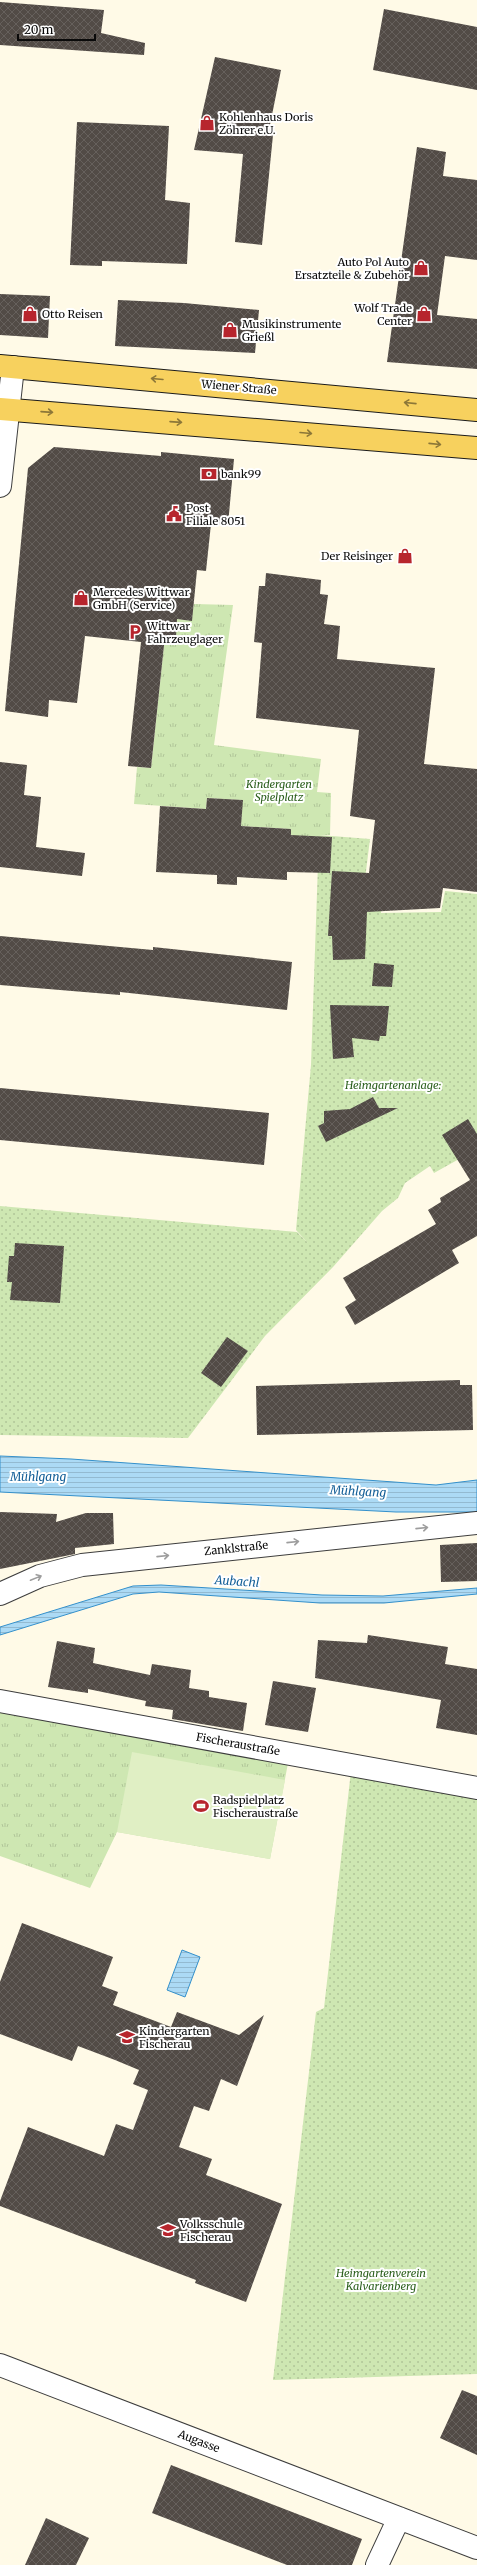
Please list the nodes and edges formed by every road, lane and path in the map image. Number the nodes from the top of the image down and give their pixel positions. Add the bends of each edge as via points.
1 (6, 366) edge
2 (4, 409) edge
3 (477, 410) edge
4 (477, 448) edge
5 (0, 486) edge
6 (477, 1522) edge
7 (0, 1594) edge
8 (0, 1701) edge
9 (477, 1788) edge
10 (0, 2364) edge
11 (398, 2518) junction
12 (477, 2548) edge
13 (377, 2565) edge

1 - 2 street
3 -> 1 main road, Wiener Straße
2 -> 4 main road
2 - 5 street
7 -> 6 street, Zanklstraße via 40,1576 82,1565
8 - 9 street, Fischeraustraße
10 - 11 street, Augasse
11 - 12 street, Augasse
11 - 13 street

